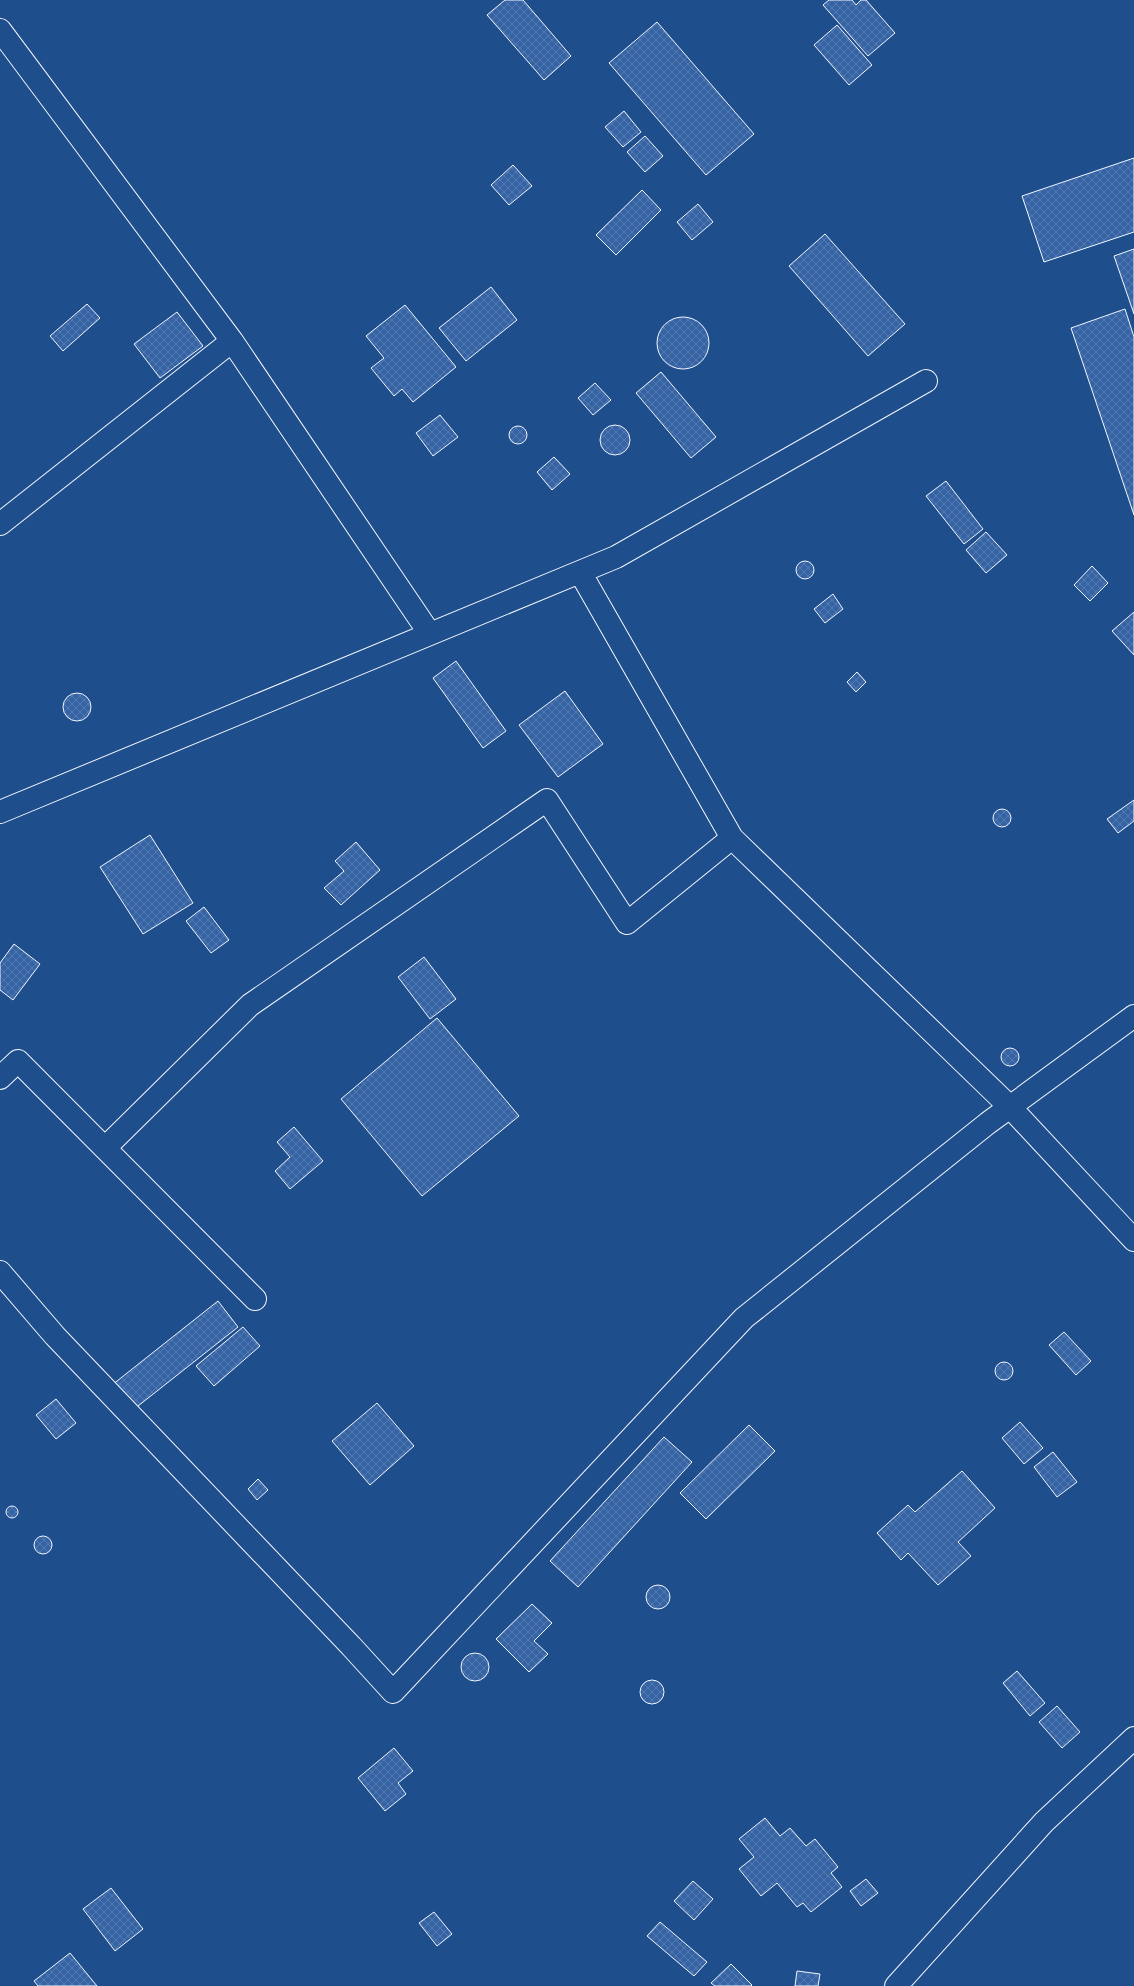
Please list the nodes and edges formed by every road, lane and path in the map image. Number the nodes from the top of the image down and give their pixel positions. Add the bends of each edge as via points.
1 (0, 30) edge
2 (232, 341) junction
3 (926, 381) dead end
4 (0, 524) edge
5 (580, 572) junction
6 (430, 634) junction
7 (0, 812) edge
8 (732, 838) junction
9 (1134, 1016) edge
10 (0, 1078) edge
11 (1010, 1107) junction
12 (105, 1148) junction
13 (1134, 1240) edge
14 (0, 1272) edge
15 (255, 1299) dead end
16 (1134, 1738) edge
17 (896, 1986) edge

1 - 2 street
2 - 4 street
2 - 6 street
3 - 5 street via 616,557
5 - 6 street
5 - 8 street
6 - 7 street
8 - 11 street
8 - 12 street via 627,923 547,800 250,1005
9 - 11 street
10 - 12 street via 18,1061
11 - 13 street
11 - 14 street via 744,1318 393,1692 56,1336
12 - 15 street
16 - 17 street via 1044,1822

